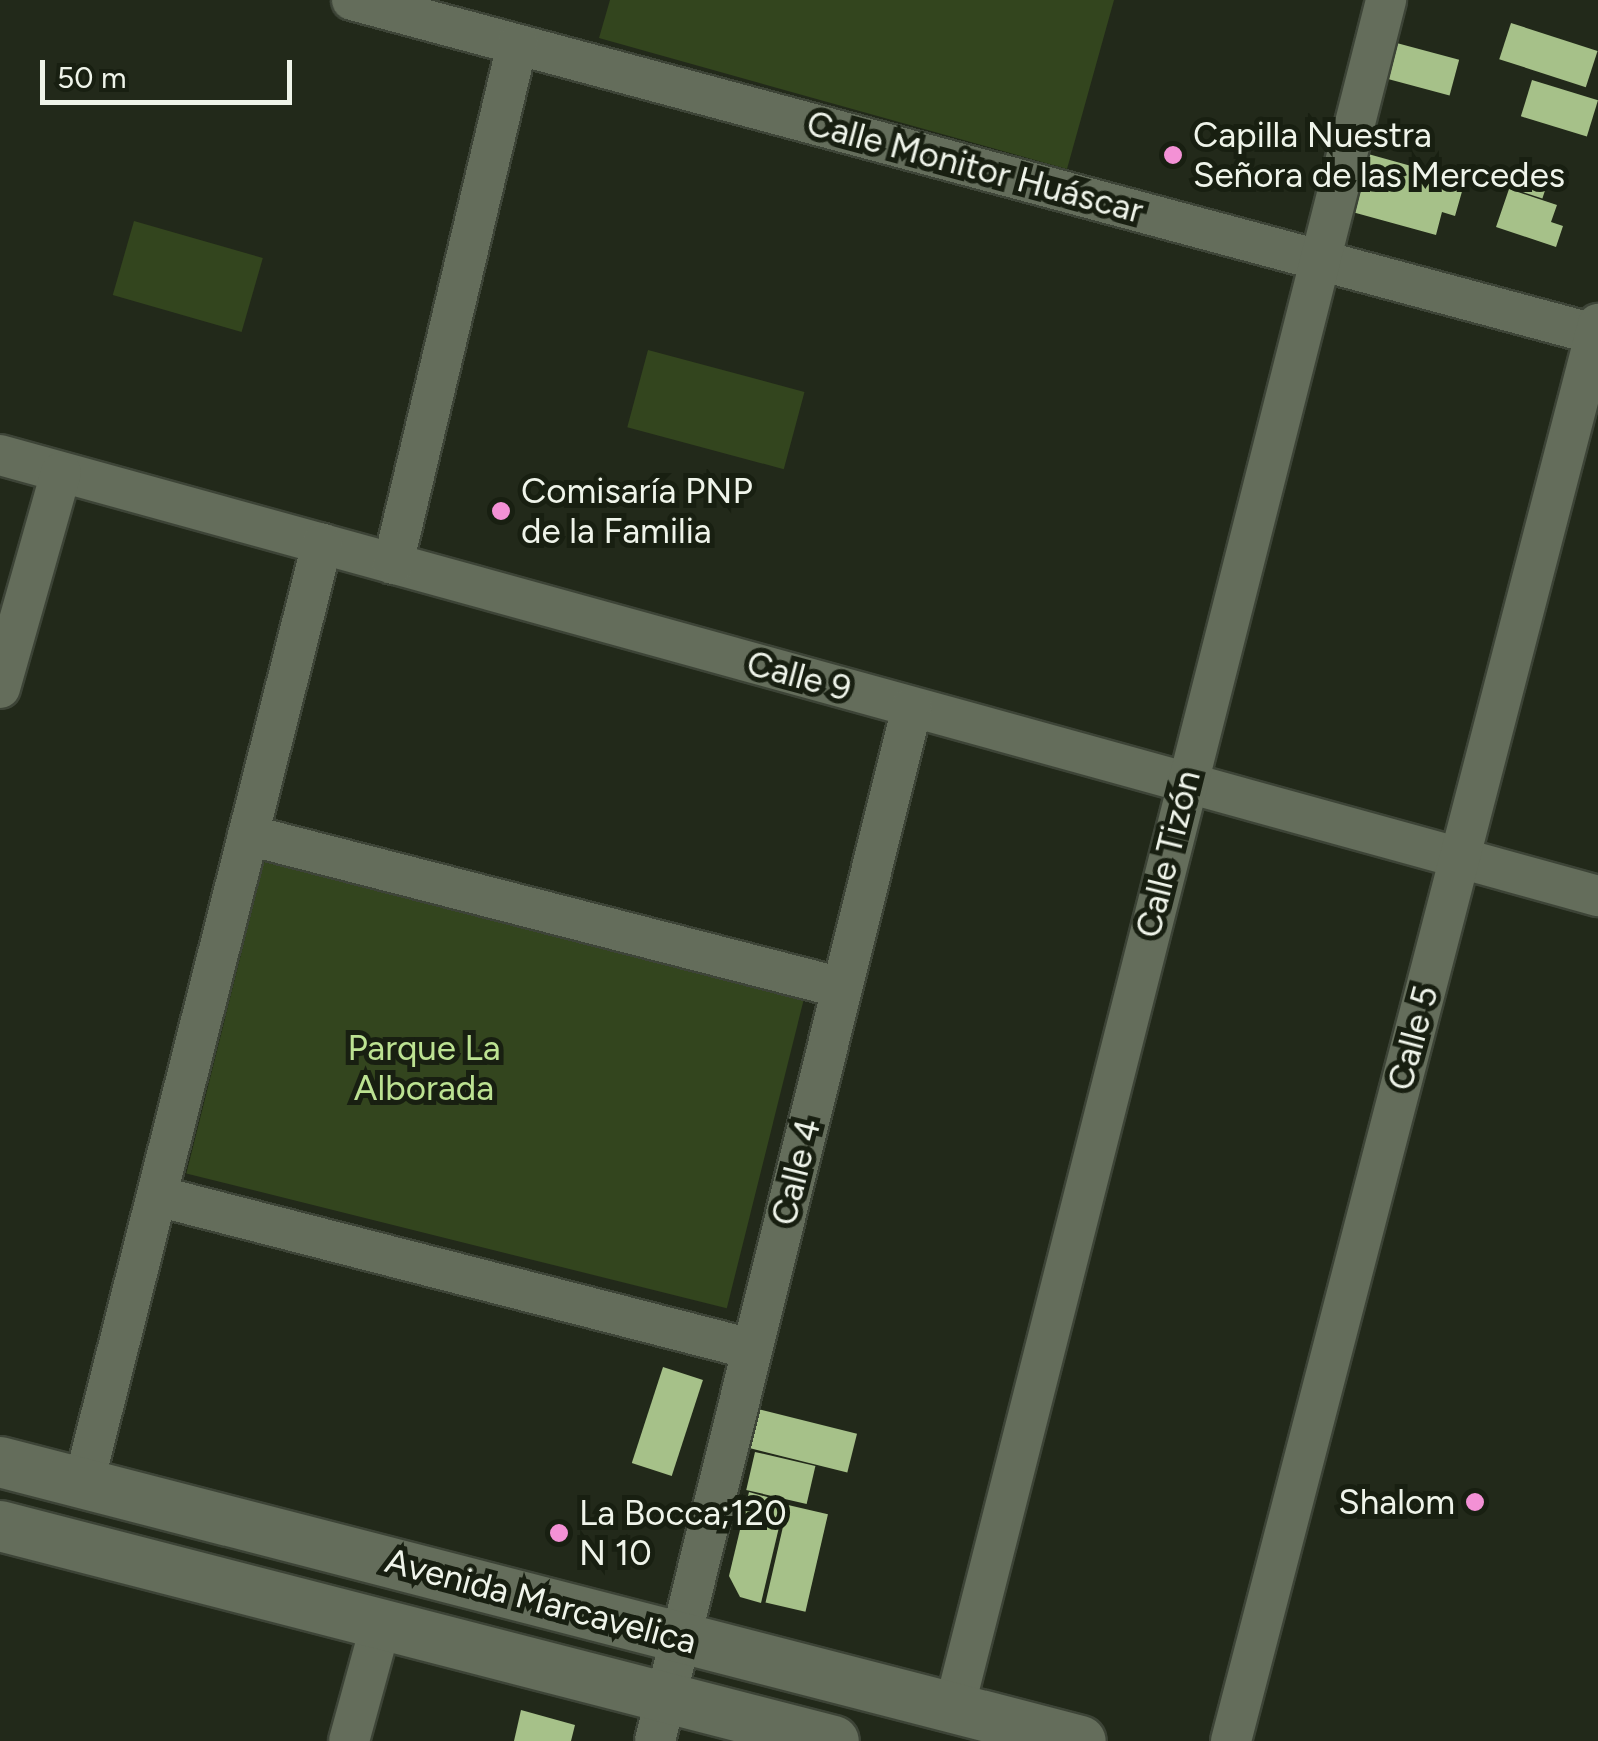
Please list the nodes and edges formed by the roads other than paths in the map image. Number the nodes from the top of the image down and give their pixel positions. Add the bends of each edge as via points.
1 (352, 0) edge
2 (1386, 0) edge
3 (446, 13) edge
4 (516, 45) junction
5 (1317, 259) junction
6 (1597, 331) edge
7 (0, 456) edge
8 (61, 472) junction
9 (322, 544) junction
10 (394, 564) junction
11 (0, 688) edge
12 (912, 707) junction
13 (1186, 783) junction
14 (248, 835) junction
15 (1460, 856) junction
16 (1598, 896) edge
17 (842, 988) junction
18 (157, 1196) junction
19 (752, 1349) junction
20 (0, 1462) edge
21 (84, 1482) junction
22 (182, 1508) junction
23 (0, 1526) edge
24 (166, 1568) junction
25 (381, 1624) junction
26 (679, 1637) junction
27 (954, 1709) junction
28 (661, 1720) edge
29 (350, 1741) edge
30 (834, 1741) edge
31 (1081, 1741) edge
32 (1231, 1741) edge

1 - 3 street, Calle Monitor Huáscar
2 - 5 street, Calle Tizón
3 - 4 street, Calle Monitor Huáscar
4 - 5 street, Calle Monitor Huáscar
4 - 10 street
5 - 6 street, Calle Monitor Huáscar
5 - 13 street, Calle Tizón
6 - 15 street, Calle 5
7 - 8 street, Calle 9
8 - 9 street, Calle 9
8 - 11 street
9 - 10 street, Calle 9
9 - 14 street
10 - 12 street, Calle 9
12 - 13 street, Calle 9
12 - 17 street, Calle 4
13 - 15 street, Calle 9
13 - 27 street, Calle Tizón
14 - 17 street
14 - 18 street
15 - 16 street, Calle 9
15 - 32 street, Calle 5
17 - 19 street, Calle 4
18 - 19 street
18 - 21 street
19 - 26 street, Calle 4
20 - 21 street, Avenida Marcavelica
21 - 22 street, Avenida Marcavelica
22 - 24 street
22 - 26 street, Avenida Marcavelica
23 - 24 street, Avenida Marcavelica
24 - 25 street, Avenida Marcavelica
25 - 28 street, Avenida Marcavelica
25 - 29 street
26 - 27 street, Avenida Marcavelica
26 - 28 street, Calle 4
27 - 31 street, Avenida Marcavelica
28 - 30 street, Avenida Marcavelica

